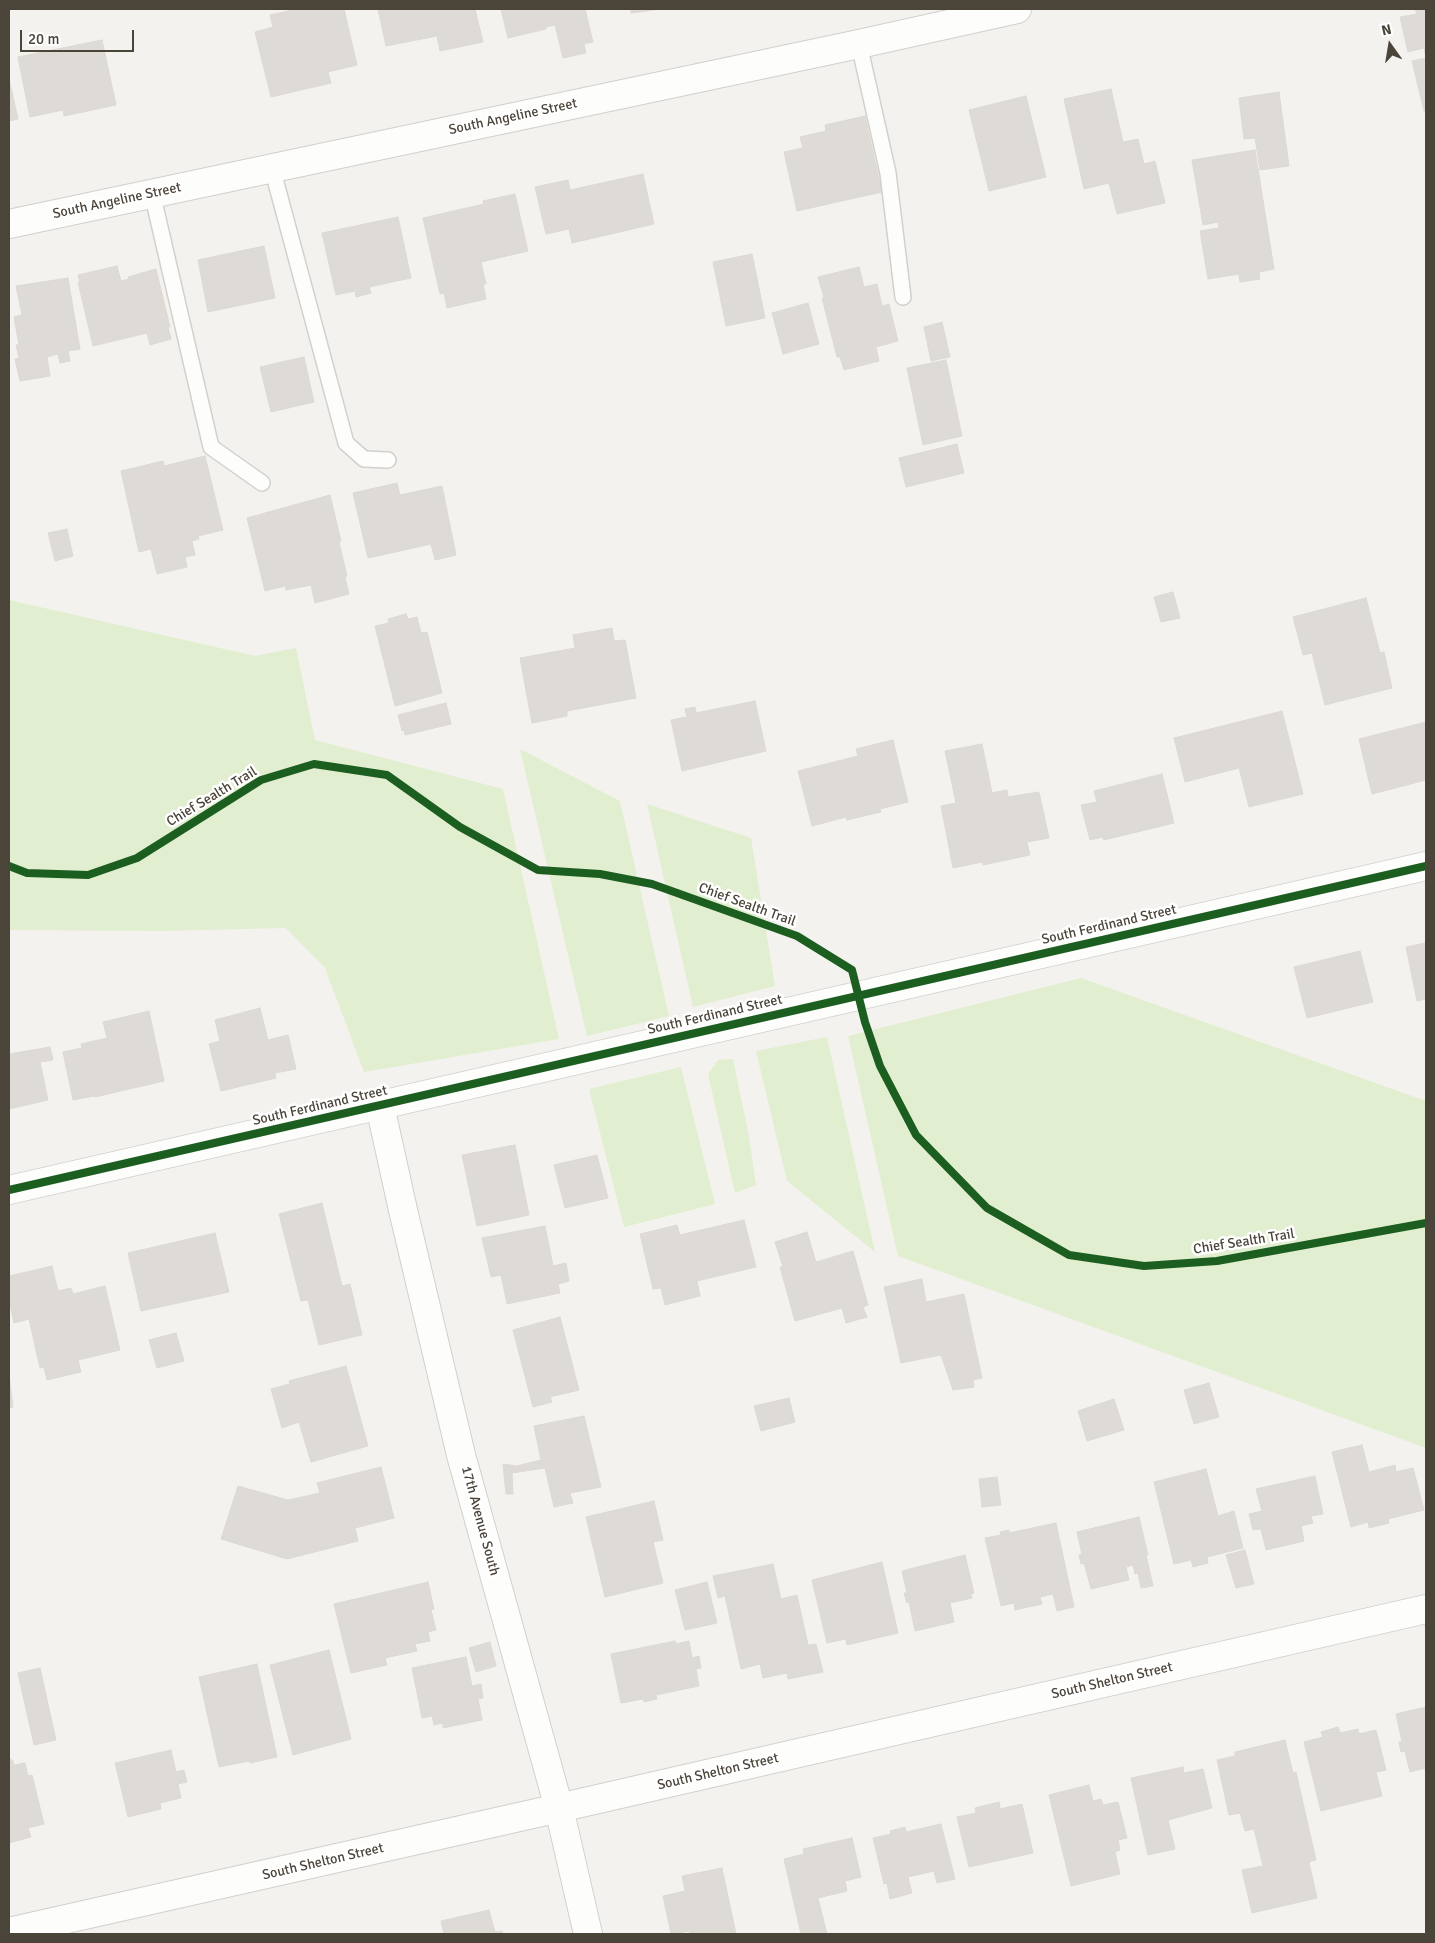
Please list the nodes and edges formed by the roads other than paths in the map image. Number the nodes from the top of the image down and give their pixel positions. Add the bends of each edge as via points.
1 (1017, 9) edge
2 (859, 44) junction
3 (272, 168) junction
4 (152, 193) junction
5 (9, 224) edge
6 (903, 297) dead end
7 (388, 460) dead end
8 (262, 484) dead end
9 (1426, 866) edge
10 (380, 1106) junction
11 (9, 1190) edge
12 (1426, 1609) edge
13 (559, 1808) junction
14 (9, 1932) edge
15 (588, 1934) edge

1 - 2 street, South Angeline Street
2 - 3 street, South Angeline Street
2 - 6 lane via 888,173
3 - 4 street, South Angeline Street
3 - 7 lane via 346,443 364,459
4 - 5 street, South Angeline Street
4 - 8 lane via 211,447
9 - 10 street, South Ferdinand Street
10 - 11 street, South Ferdinand Street
10 - 13 street, 17th Avenue South via 461,1455
12 - 13 street, South Shelton Street
13 - 14 street, South Shelton Street
13 - 15 street, 17th Avenue South

